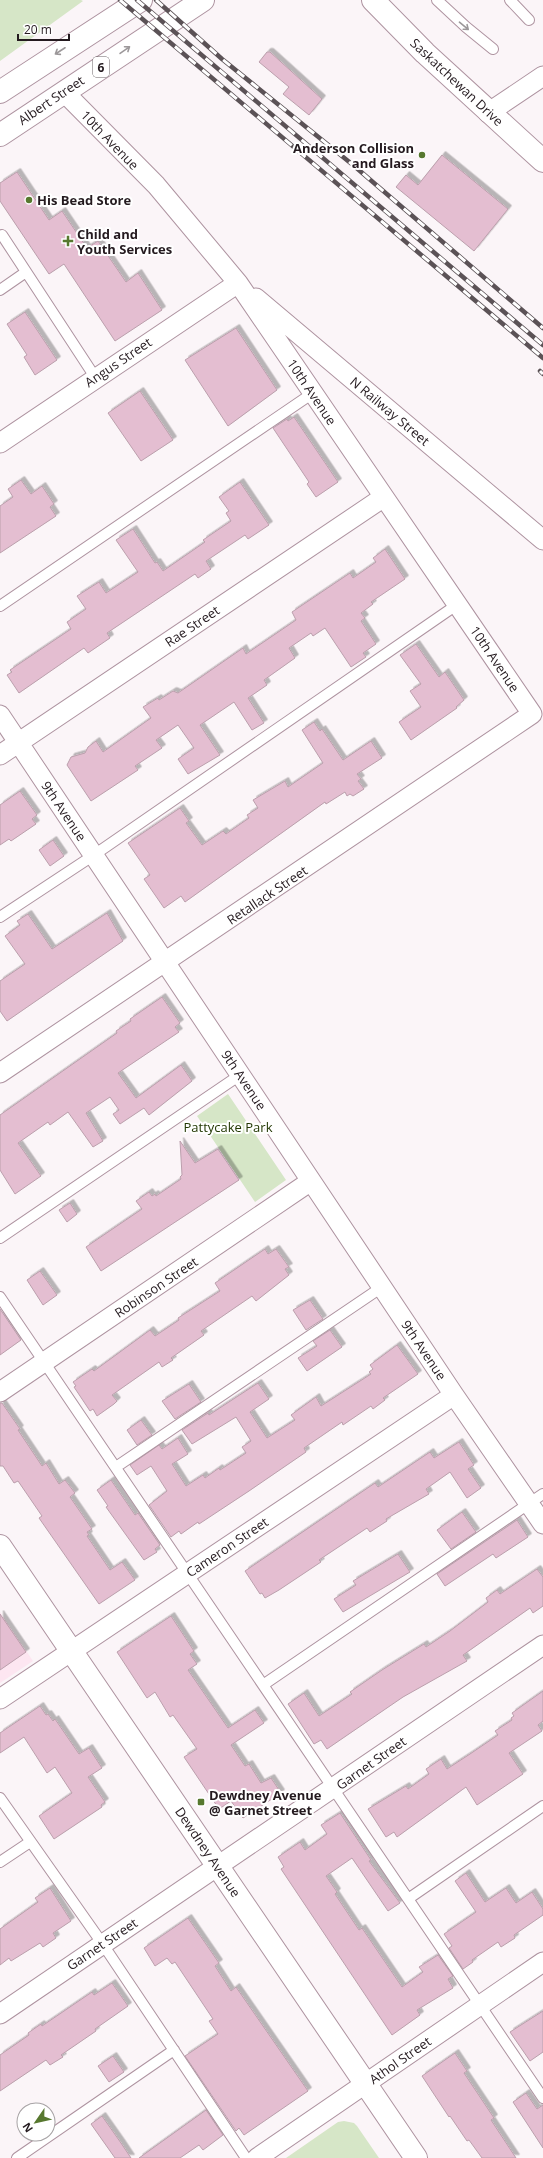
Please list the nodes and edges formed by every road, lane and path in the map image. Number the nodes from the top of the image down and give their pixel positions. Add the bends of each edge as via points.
1 (141, 0) edge
2 (203, 0) edge
3 (373, 0) edge
4 (437, 0) edge
5 (510, 0) edge
6 (529, 20) dead end
7 (493, 49) dead end
8 (543, 76) edge
9 (0, 92) edge
10 (64, 92) junction
11 (488, 113) junction
12 (0, 135) edge
13 (543, 161) edge
14 (2, 234) dead end
15 (26, 272) junction
16 (238, 283) junction
17 (0, 290) edge
18 (95, 377) junction
19 (313, 393) junction
20 (0, 442) edge
21 (384, 497) junction
22 (543, 540) edge
23 (458, 604) junction
24 (0, 606) edge
25 (532, 714) joint
26 (0, 715) edge
27 (19, 742) junction
28 (0, 755) edge
29 (94, 855) junction
30 (0, 917) edge
31 (165, 963) junction
32 (0, 1073) edge
33 (240, 1075) junction
34 (311, 1181) junction
35 (0, 1238) edge
36 (382, 1287) junction
37 (0, 1297) edge
38 (44, 1363) junction
39 (0, 1392) edge
40 (454, 1395) junction
41 (116, 1467) junction
42 (536, 1499) edge
43 (543, 1524) edge
44 (0, 1546) edge
45 (186, 1574) junction
46 (543, 1645) edge
47 (72, 1651) junction
48 (263, 1685) junction
49 (0, 1699) edge
50 (334, 1789) junction
51 (0, 1798) edge
52 (543, 1806) edge
53 (30, 1842) junction
54 (0, 1862) edge
55 (218, 1867) junction
56 (408, 1899) junction
57 (102, 1943) junction
58 (543, 1962) edge
59 (480, 2004) junction
60 (0, 2014) edge
61 (174, 2050) junction
62 (366, 2084) junction
63 (543, 2098) edge
64 (17, 2158) edge
65 (246, 2158) edge
66 (257, 2158) edge
67 (416, 2158) edge

1 -> 9 main road
10 -> 2 main road, Albert Street / 6
3 - 11 main road, Saskatchewan Drive
4 -> 7 lane
5 - 6 lane
8 - 11 street
10 - 12 main road, Albert Street / 6
10 - 16 street, 10th Avenue via 156,185
11 - 13 main road, Saskatchewan Drive
14 - 15 lane
15 - 17 lane
15 - 18 lane
16 - 18 street, Angus Street
16 - 19 street, 10th Avenue
16 - 22 street, N Railway Street
18 - 20 street, Angus Street
19 - 21 street, 10th Avenue
19 - 24 lane
21 - 23 street, 10th Avenue
21 - 27 street, Rae Street
23 - 25 street, 10th Avenue
23 - 29 lane
25 - 31 street, Retallack Street
26 - 27 street, 9th Avenue
27 - 28 street, Rae Street
27 - 29 street, 9th Avenue
29 - 30 lane
29 - 31 street, 9th Avenue
31 - 32 street, Retallack Street
31 - 33 street, 9th Avenue
33 - 34 street, 9th Avenue
33 - 35 lane
34 - 36 street, 9th Avenue
34 - 38 street, Robinson Street
36 - 40 street, 9th Avenue
36 - 41 lane
37 - 38 lane
38 - 39 street, Robinson Street
38 - 41 lane
40 - 42 street, 9th Avenue
40 - 45 street, Cameron Street
41 - 45 lane
42 - 43 street, 9th Avenue
42 - 48 lane
44 - 47 main road, Dewdney Avenue
45 - 47 street, Cameron Street
45 - 48 lane
46 - 50 street, Garnet Street
47 - 49 street, Cameron Street
47 - 55 main road, Dewdney Avenue
48 - 50 lane
50 - 55 street, Garnet Street
50 - 56 lane
51 - 53 lane
52 - 56 lane
53 - 54 lane
53 - 57 lane
55 - 57 street, Garnet Street
55 - 62 main road, Dewdney Avenue
56 - 59 lane
57 - 60 street, Garnet Street
57 - 61 lane
58 - 59 street, Athol Street
59 - 62 street, Athol Street
59 - 63 lane
61 - 64 lane
61 - 65 lane
62 - 66 street, Athol Street
62 - 67 main road, Dewdney Avenue

